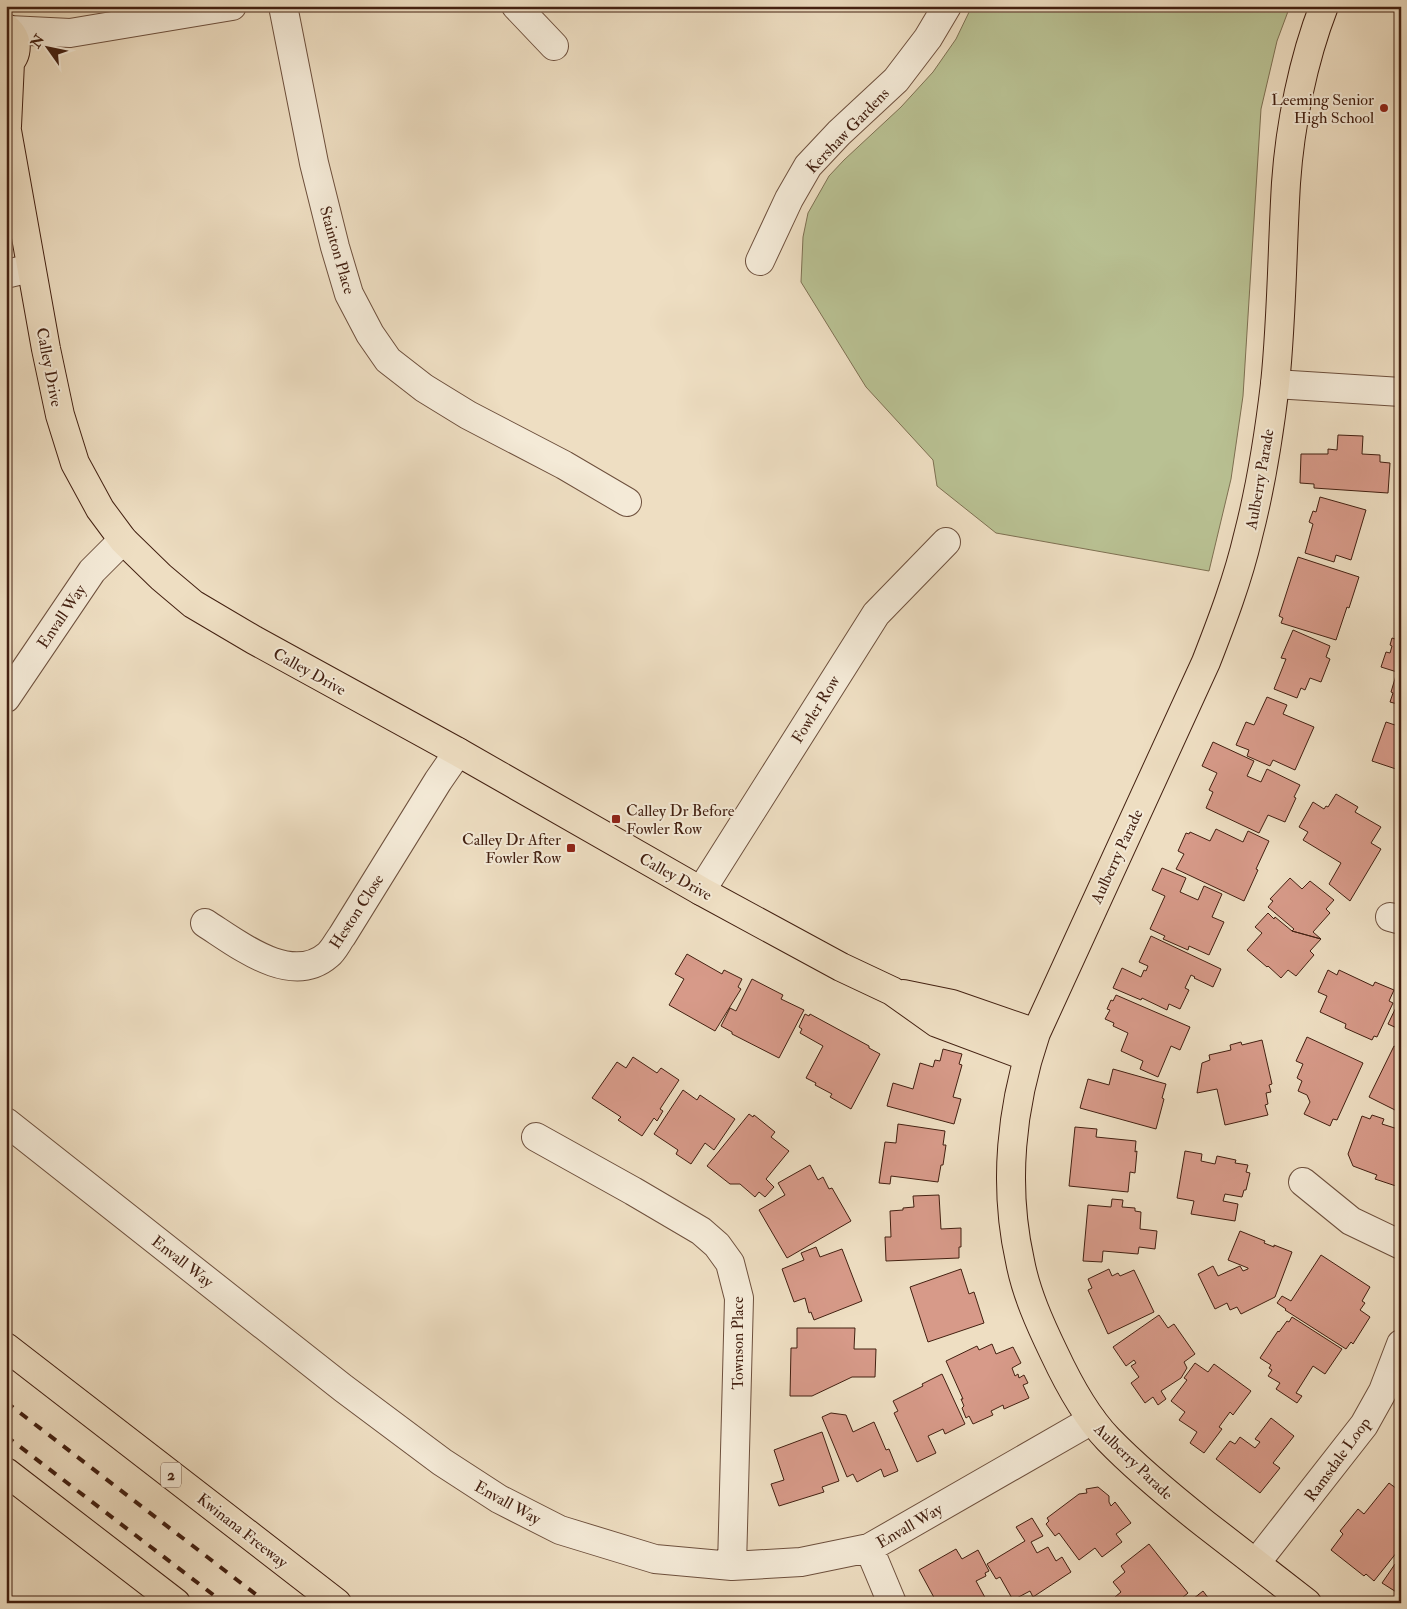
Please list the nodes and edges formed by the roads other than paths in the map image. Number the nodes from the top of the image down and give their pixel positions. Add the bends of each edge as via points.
1 (232, 6) edge
2 (283, 6) edge
3 (516, 6) edge
4 (947, 6) edge
5 (1324, 6) edge
6 (8, 29) edge
7 (70, 33) junction
8 (554, 46) dead end
9 (10, 62) edge
10 (6, 125) edge
11 (760, 261) dead end
12 (19, 271) edge
13 (1275, 384) junction
14 (1401, 392) edge
15 (627, 502) dead end
16 (123, 540) junction
17 (946, 542) dead end
18 (6, 698) edge
19 (458, 752) junction
20 (701, 890) junction
21 (205, 923) dead end
22 (1032, 1045) junction
23 (6, 1122) edge
24 (536, 1137) dead end
25 (1303, 1182) dead end
26 (1401, 1245) edge
27 (1401, 1344) edge
28 (6, 1347) edge
29 (1092, 1420) junction
30 (6, 1472) edge
31 (869, 1548) junction
32 (1256, 1563) junction
33 (732, 1566) junction
34 (176, 1603) edge
35 (337, 1603) edge
36 (892, 1603) edge
37 (1307, 1603) edge

1 - 7 street
2 - 15 street, Stainton Place via 314,163 335,247 349,294 388,360 424,388
3 - 8 street
4 - 11 street, Kershaw Gardens via 928,38 896,80 808,166
5 - 13 main road, Aulberry Parade via 1298,97 1288,172
6 - 7 street
6 - 9 main road, Calley Drive via 16,44 16,52
7 - 9 street
9 - 10 main road, Calley Drive
10 - 12 main road, Calley Drive
12 - 16 main road, Calley Drive via 75,463 100,509
13 - 14 street
13 - 22 main road, Aulberry Parade via 1265,458 1248,537 1220,626
16 - 18 street, Envall Way via 92,570
16 - 19 main road, Calley Drive via 193,604
17 - 20 street, Fowler Row via 876,614
19 - 20 main road, Calley Drive
19 - 21 street, Heston Close via 328,954 308,966 283,966 260,957
20 - 22 main road, Calley Drive via 841,967 892,991 937,1023
22 - 29 main road, Aulberry Parade via 1020,1086 1012,1137 1011,1182 1020,1261 1031,1299 1061,1370
23 - 33 street, Envall Way via 343,1388 498,1500 560,1530 655,1559
24 - 33 street, Townson Place via 701,1231 730,1263 740,1298
25 - 26 street via 1350,1221
27 - 32 street, Ramsdale Loop via 1383,1392 1364,1425
28 - 35 main road, Kwinana Freeway / 2
29 - 31 street, Envall Way
29 - 32 main road, Aulberry Parade via 1157,1486
30 - 34 main road
31 - 33 street, Envall Way via 801,1562
31 - 36 street
32 - 37 main road, Aulberry Parade

